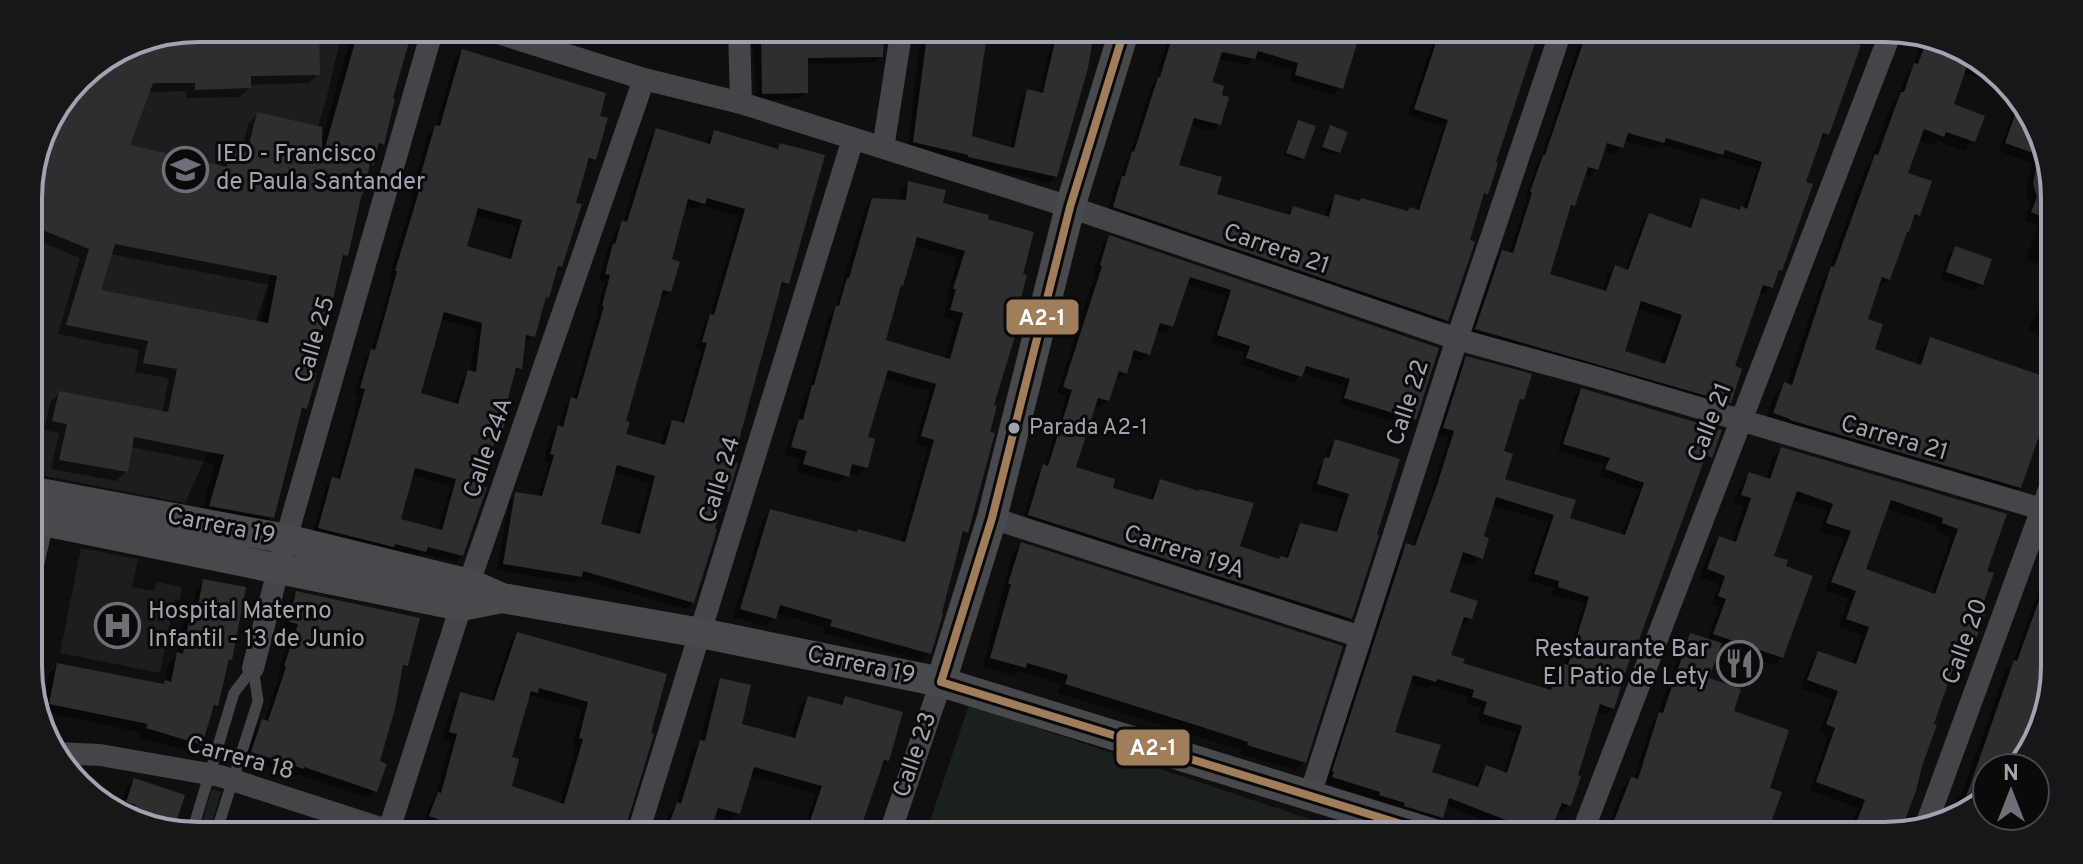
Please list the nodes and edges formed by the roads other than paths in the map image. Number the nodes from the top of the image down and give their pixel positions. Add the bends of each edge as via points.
1 (429, 42) edge
2 (559, 42) edge
3 (739, 42) edge
4 (900, 42) edge
5 (1121, 42) edge
6 (1557, 42) edge
7 (1887, 42) edge
8 (644, 79) junction
9 (741, 103) junction
10 (853, 139) junction
11 (883, 148) junction
12 (1070, 207) junction
13 (1457, 339) junction
14 (1740, 421) junction
15 (42, 494) edge
16 (2041, 509) edge
17 (992, 518) junction
18 (42, 520) edge
19 (2041, 529) edge
20 (282, 553) junction
21 (465, 595) junction
22 (701, 633) junction
23 (1361, 637) junction
24 (253, 668) junction
25 (941, 682) junction
26 (68, 754) edge
27 (221, 777) junction
28 (1310, 795) junction
29 (1930, 815) edge
30 (198, 822) edge
31 (216, 822) edge
32 (358, 822) edge
33 (398, 822) edge
34 (641, 822) edge
35 (894, 822) edge
36 (1396, 822) edge
37 (1586, 822) edge

1 - 20 street, Calle 25
2 - 8 street, Carrera 21
3 - 9 street
4 - 11 street
5 - 12 street, Calle 23
6 - 13 street, Calle 22
7 - 14 street, Calle 21
8 - 9 street, Carrera 21
8 - 21 street, Calle 24A
9 - 10 street, Carrera 21
10 - 11 street, Carrera 21
10 - 22 street, Calle 24
11 - 12 street, Carrera 21
12 - 13 street, Carrera 21
12 - 17 street, Calle 23
13 - 14 street, Carrera 21
13 - 23 street, Calle 22
14 - 16 street, Carrera 21
14 - 37 street, Calle 21
15 - 20 street, Carrera 19
17 - 23 street, Carrera 19A
17 - 25 street, Calle 23
18 - 20 street, Carrera 19
19 - 29 street, Calle 20
20 - 21 street, Carrera 19
20 - 24 street, Calle 25
21 - 22 street, Carrera 19
21 - 33 street, Calle 24A
22 - 25 street, Carrera 19
22 - 34 street, Calle 24
23 - 28 street, Calle 22
24 - 27 lane, Calle 25 via 234,693
24 - 27 lane, Calle 25 via 258,701
25 - 28 street, Carrera 19
25 - 35 street, Calle 23
26 - 27 street, Carrera 18
27 - 30 lane, Calle 25
27 - 31 lane, Calle 25
27 - 32 street, Carrera 18
28 - 36 street, Carrera 19

